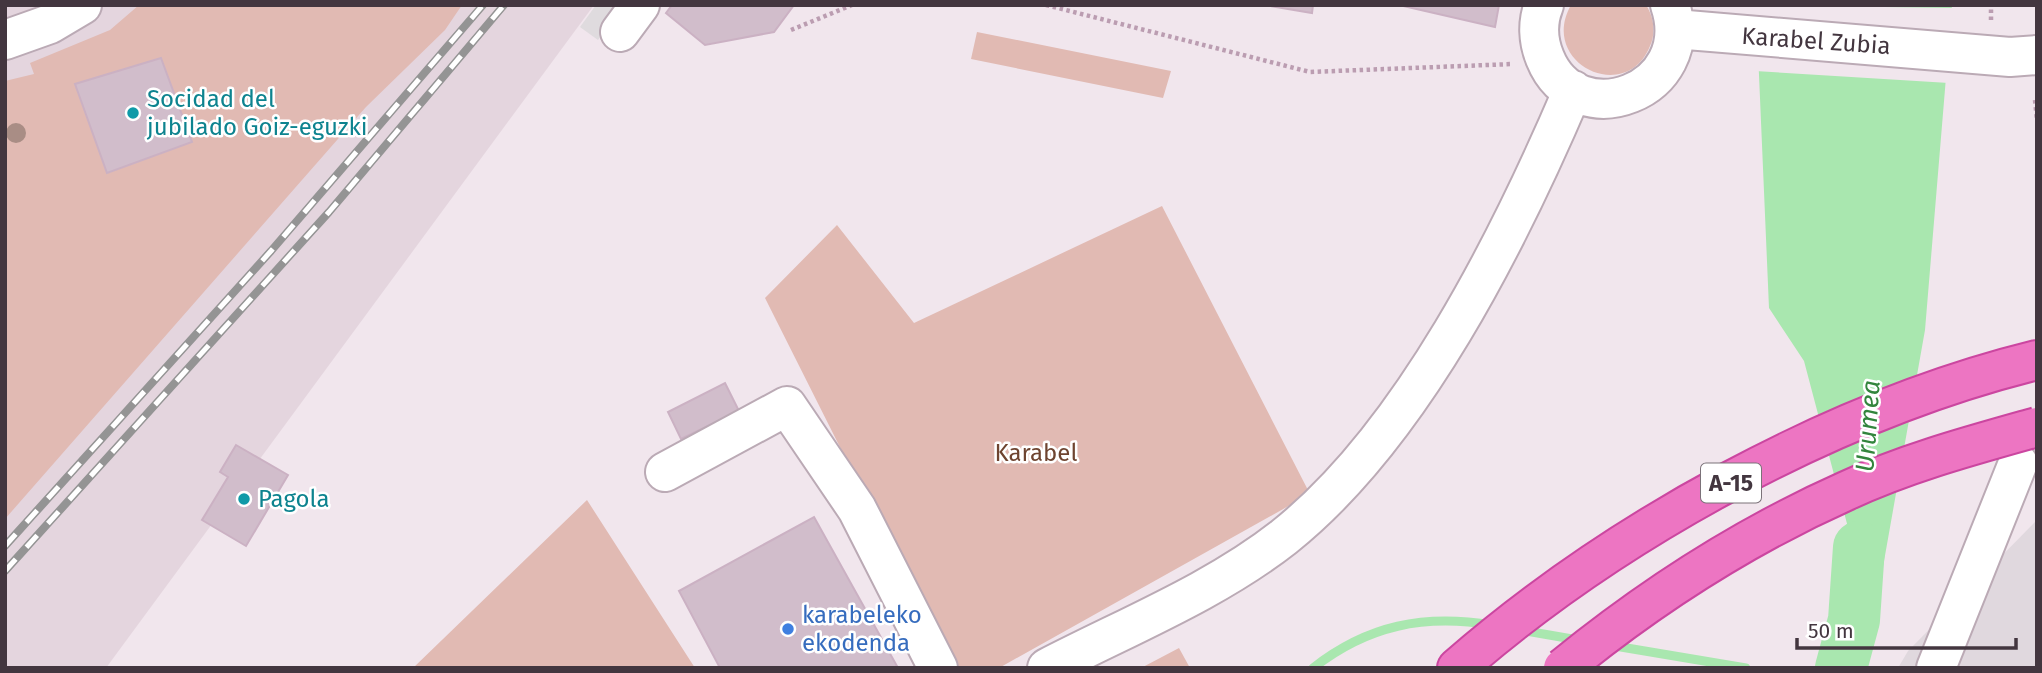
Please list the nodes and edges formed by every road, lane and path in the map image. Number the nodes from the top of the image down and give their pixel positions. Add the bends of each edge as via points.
1 (82, 5) edge
2 (852, 5) edge
3 (1046, 5) edge
4 (1544, 5) edge
5 (1991, 5) edge
6 (1672, 17) edge
7 (1990, 20) dead end
8 (791, 30) dead end
9 (5, 40) edge
10 (1517, 52) dead end
11 (2030, 71) edge
12 (1573, 90) junction
13 (2037, 120) edge
14 (2037, 360) edge
15 (2037, 426) edge
16 (2018, 463) dead end
17 (665, 472) dead end
18 (1945, 662) edge
19 (937, 668) edge
20 (1047, 668) edge
21 (1457, 668) edge
22 (1563, 668) edge

1 - 9 street via 50,24
2 - 8 path
3 - 10 path via 1310,72 1517,64
4 - 12 street via 1541,48 1558,79
5 - 7 path
6 - 11 street, Karabel Zubia via 1724,35 1958,50
6 - 12 street via 1672,50 1650,83 1613,99 1592,98
11 - 13 path
12 - 20 street via 1469,305 1370,452 1329,499 1282,538 1216,581
14 - 21 highway, A-15 via 1922,394 1805,445 1712,493 1555,591
15 - 22 highway, A-15, bridge via 1847,490 1751,539 1630,613
16 - 18 street
17 - 19 street via 787,406 857,509

